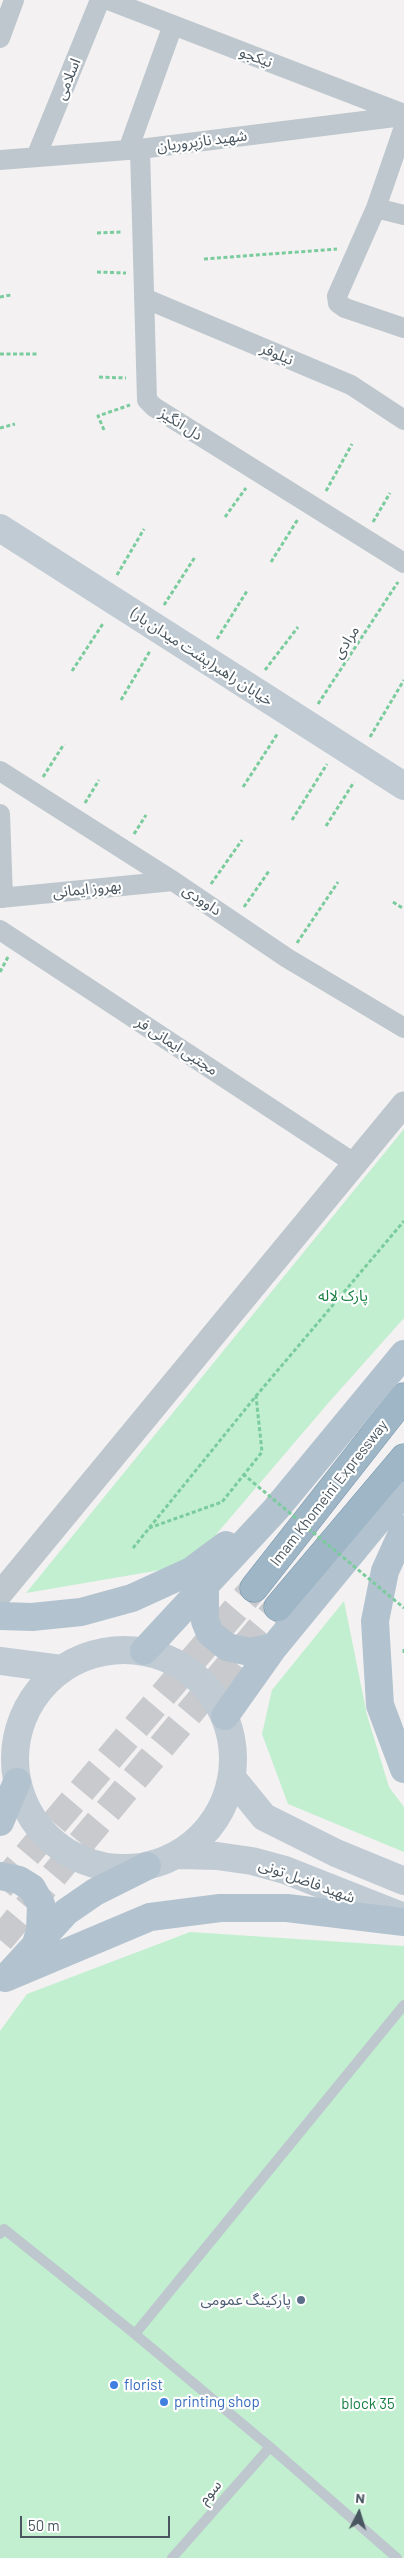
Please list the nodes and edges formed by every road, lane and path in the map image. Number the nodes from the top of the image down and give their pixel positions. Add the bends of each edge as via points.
1 (14, 0) edge
2 (100, 0) edge
3 (108, 0) edge
4 (173, 25) junction
5 (0, 38) edge
6 (403, 114) edge
7 (134, 150) junction
8 (36, 157) junction
9 (0, 160) edge
10 (376, 208) junction
11 (404, 215) edge
12 (143, 232) junction
13 (97, 234) dead end
14 (358, 248) junction
15 (204, 259) dead end
16 (97, 272) dead end
17 (144, 273) junction
18 (11, 295) dead end
19 (0, 297) edge
20 (144, 298) junction
21 (404, 328) edge
22 (0, 354) edge
23 (37, 354) dead end
24 (99, 377) dead end
25 (147, 380) junction
26 (148, 400) junction
27 (404, 420) edge
28 (15, 424) dead end
29 (0, 428) edge
30 (104, 430) dead end
31 (352, 444) dead end
32 (258, 471) junction
33 (390, 493) dead end
34 (311, 506) junction
35 (225, 517) dead end
36 (0, 528) edge
37 (144, 529) dead end
38 (364, 538) junction
39 (195, 557) dead end
40 (271, 562) dead end
41 (402, 571) edge
42 (247, 591) dead end
43 (111, 599) junction
44 (298, 627) dead end
45 (157, 628) junction
46 (205, 659) junction
47 (72, 671) dead end
48 (404, 680) edge
49 (251, 688) junction
50 (121, 700) dead end
51 (298, 718) junction
52 (64, 744) dead end
53 (355, 755) junction
54 (0, 771) edge
55 (99, 780) dead end
56 (404, 786) edge
57 (244, 787) dead end
58 (33, 792) junction
59 (0, 814) edge
60 (75, 818) junction
61 (292, 820) dead end
62 (326, 826) dead end
63 (242, 840) dead end
64 (269, 871) dead end
65 (173, 880) junction
66 (338, 882) dead end
67 (1, 898) edge
68 (201, 899) junction
69 (393, 902) dead end
70 (404, 909) edge
71 (234, 922) junction
72 (0, 930) edge
73 (287, 958) junction
74 (404, 1028) edge
75 (404, 1104) edge
76 (354, 1163) junction
77 (404, 1221) edge
78 (404, 1354) edge
79 (256, 1396) junction
80 (404, 1397) edge
81 (404, 1458) edge
82 (243, 1474) junction
83 (404, 1495) edge
84 (276, 1509) junction
85 (148, 1528) junction
86 (404, 1529) edge
87 (133, 1548) dead end
88 (204, 1586) junction
89 (254, 1588) tunnel mouth
90 (0, 1594) edge
91 (278, 1607) tunnel mouth
92 (404, 1608) edge
93 (0, 1616) edge
94 (274, 1647) junction
95 (144, 1651) junction
96 (0, 1662) edge
97 (61, 1669) junction
98 (225, 1716) junction
99 (0, 1722) edge
100 (14, 1750) junction
101 (404, 1769) edge
102 (232, 1779) junction
103 (17, 1782) junction
104 (0, 1822) edge
105 (288, 1829) junction
106 (178, 1855) junction
107 (147, 1866) junction
108 (274, 1867) junction
109 (0, 1876) edge
110 (404, 1881) edge
111 (404, 1917) edge
112 (404, 1922) edge
113 (36, 1944) junction
114 (3, 1981) edge
115 (404, 2006) edge
116 (0, 2234) edge
117 (135, 2334) junction
118 (270, 2447) junction
119 (172, 2558) edge
120 (397, 2558) edge

1 - 5 street
2 - 8 street, اسلامی
3 - 4 street, نیکجو
4 - 6 street, نیکجو
4 - 7 street
6 - 7 street, شهید نازپروریان
6 - 10 street
7 - 8 street, شهید نازپروریان
7 - 12 street, دل انگیز
8 - 9 street, شهید نازپروریان
10 - 11 street
10 - 14 street
12 - 13 path
12 - 17 street, دل انگیز
14 - 15 path
14 - 21 street via 337,296 338,303
16 - 17 path
17 - 20 street, دل انگیز
18 - 19 path
20 - 25 street, دل انگیز
20 - 27 street, نیلوفر via 351,385
22 - 23 path
24 - 25 path
25 - 26 street, دل انگیز
26 - 30 path via 98,416
26 - 32 street, دل انگیز via 154,407
28 - 29 path
31 - 34 path
32 - 34 street, دل انگیز
32 - 35 path
33 - 38 path
34 - 38 street, دل انگیز
34 - 40 path
36 - 43 main road, خیابان راهبر(پشت میدان بار)
37 - 43 path
38 - 41 street, دل انگیز
39 - 45 path
41 - 51 path, مرادی
42 - 46 path
43 - 45 main road, خیابان راهبر(پشت میدان بار)
43 - 47 path
44 - 49 path
45 - 46 main road, خیابان راهبر(پشت میدان بار)
45 - 50 path
46 - 49 main road, خیابان راهبر(پشت میدان بار)
48 - 53 path
49 - 51 main road, خیابان راهبر(پشت میدان بار)
51 - 53 main road, خیابان راهبر(پشت میدان بار)
51 - 57 path, مرادی
52 - 58 path
53 - 56 main road, خیابان راهبر(پشت میدان بار)
53 - 61 path
53 - 62 path
54 - 58 street, داوودی
55 - 60 path
58 - 60 street, داوودی
59 - 67 street
60 - 65 street, داوودی
63 - 68 path
64 - 71 path
65 - 67 street, بهروز ایمانی
65 - 68 street, داوودی
66 - 73 path
68 - 71 street, داوودی
69 - 70 path
71 - 73 street, داوودی
72 - 76 street, مجتبی ایمانی فر
73 - 74 street, داوودی
75 - 76 street
76 - 90 street
77 - 79 path
78 - 84 main road
79 - 82 path via 262,1452
79 - 85 path
80 - 89 highway, Imam Khomeini Expressway
81 - 91 highway, Imam Khomeini Expressway
82 - 85 path via 222,1502
82 - 92 path, bridge
83 - 94 main road via 384,1513
84 - 88 main road
84 - 93 main road via 191,1571 132,1598 81,1612 32,1617
85 - 87 path
86 - 101 main road via 385,1571 375,1621 380,1704
88 - 94 main road via 205,1622 210,1633 227,1647 250,1652
88 - 95 main road
94 - 98 main road
95 - 97 main road via 115,1650 87,1656
95 - 98 main road via 178,1663 206,1686
96 - 97 main road
97 - 100 main road via 38,1691 22,1719
98 - 102 main road via 233,1747
99 - 100 main road
100 - 103 main road
102 - 105 main road via 264,1817
102 - 106 main road via 222,1809 208,1829
103 - 104 main road
103 - 107 main road via 29,1814 51,1841 80,1859 113,1868
105 - 108 main road via 272,1837 269,1844 268,1854
105 - 110 main road
106 - 107 main road
106 - 108 main road, شهید فاضل تونی via 218,1856
107 - 113 main road via 95,1892 66,1912
108 - 111 main road, شهید فاضل تونی
109 - 113 main road via 18,1880 32,1888 41,1904
112 - 114 main road via 287,1908 220,1908 150,1917
113 - 114 main road
115 - 117 lane
116 - 117 lane via 4,2228
117 - 118 lane
118 - 119 lane, سوم
118 - 120 lane

